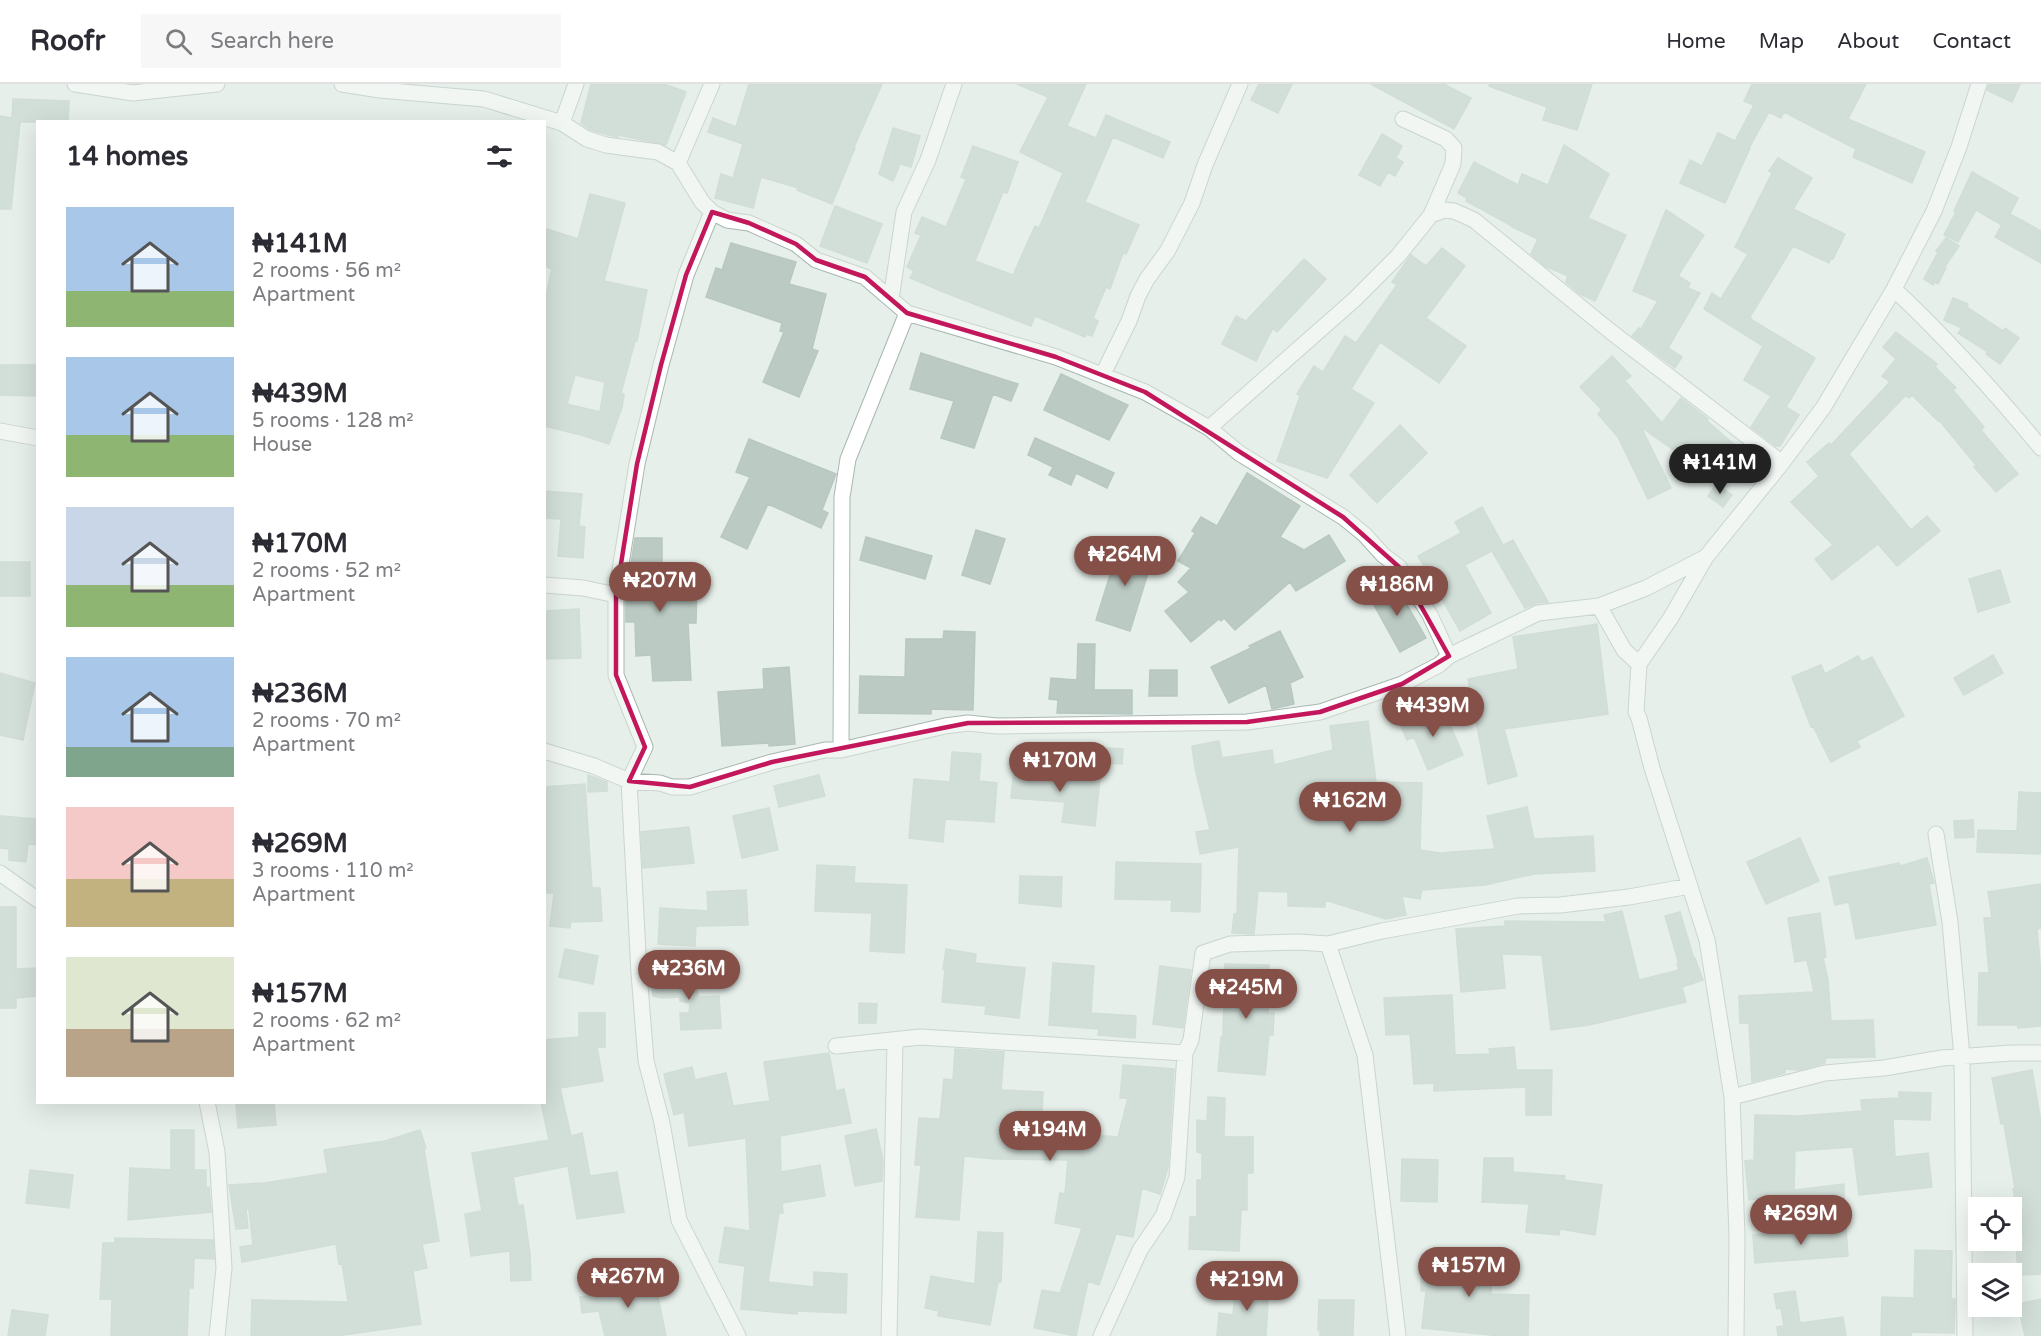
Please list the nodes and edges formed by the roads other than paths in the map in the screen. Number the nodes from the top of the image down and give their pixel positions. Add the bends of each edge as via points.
1 (75, 84) edge
2 (217, 84) edge
3 (342, 84) edge
4 (576, 84) edge
5 (712, 84) edge
6 (954, 84) edge
7 (1240, 84) edge
8 (1979, 84) edge
9 (1403, 119) dead end
10 (545, 120) edge
11 (546, 120) edge
12 (562, 123) junction
13 (678, 163) junction
14 (712, 212) junction
15 (1431, 215) junction
16 (1894, 288) junction
17 (891, 299) junction
18 (907, 313) junction
19 (1103, 374) junction
20 (1209, 429) junction
21 (0, 431) edge
22 (36, 438) edge
23 (2041, 448) edge
24 (1782, 463) junction
25 (1706, 557) junction
26 (546, 585) edge
27 (616, 595) junction
28 (1599, 606) junction
29 (1449, 656) junction
30 (1639, 664) junction
31 (841, 750) junction
32 (546, 752) edge
33 (629, 781) junction
34 (1936, 834) dead end
35 (0, 873) edge
36 (1690, 886) junction
37 (36, 899) edge
38 (1328, 944) junction
39 (895, 1041) junction
40 (836, 1046) dead end
41 (1185, 1053) junction
42 (2041, 1053) edge
43 (1962, 1057) junction
44 (1732, 1097) junction
45 (207, 1104) edge
46 (218, 1336) edge
47 (738, 1336) edge
48 (889, 1336) edge
49 (1101, 1336) edge
50 (1398, 1336) edge
51 (1736, 1336) edge
52 (1965, 1336) edge

1 - 2 street via 133,93
3 - 10 street via 484,99
4 - 12 street
5 - 13 street
6 - 17 street via 928,160 904,212
7 - 19 street via 1192,202 1168,250 1138,296
8 - 16 street via 1934,211
9 - 15 street via 1446,139 1454,148 1453,164
11 - 12 street
12 - 13 street via 587,139 658,152
13 - 14 street
14 - 17 street via 727,220 749,223 796,244 816,260 865,277
14 - 27 street via 686,275 661,365 637,464
15 - 20 street via 1398,256 1354,299
15 - 24 street via 1454,211 1474,220
16 - 23 street via 2003,401
16 - 24 street via 1823,408
17 - 18 street
18 - 19 street
18 - 31 street via 848,459 842,497
19 - 20 street via 1145,392
20 - 29 street via 1239,453 1343,517 1399,567 1430,615
21 - 22 street
24 - 25 street
25 - 28 street via 1646,588
25 - 30 street
26 - 27 street
27 - 33 street via 616,675 645,747
28 - 29 street via 1538,613
28 - 30 street via 1624,650
29 - 31 street via 1402,684 1320,712 1247,722 997,726 968,723
30 - 36 street via 1636,712
31 - 33 street via 772,762 690,787
32 - 33 street
33 - 47 street via 646,1061 662,1123 679,1220
34 - 43 street via 1950,922
35 - 37 street
36 - 38 street via 1618,899 1518,906
36 - 44 street via 1707,940
38 - 41 street via 1230,944 1203,953 1191,1040
38 - 50 street via 1365,1055
39 - 40 street
39 - 41 street via 920,1037
39 - 48 street
41 - 49 street via 1177,1177 1163,1216 1140,1250
42 - 43 street
43 - 44 street via 1825,1073
43 - 52 street
44 - 51 street
45 - 46 street via 217,1152 224,1269

